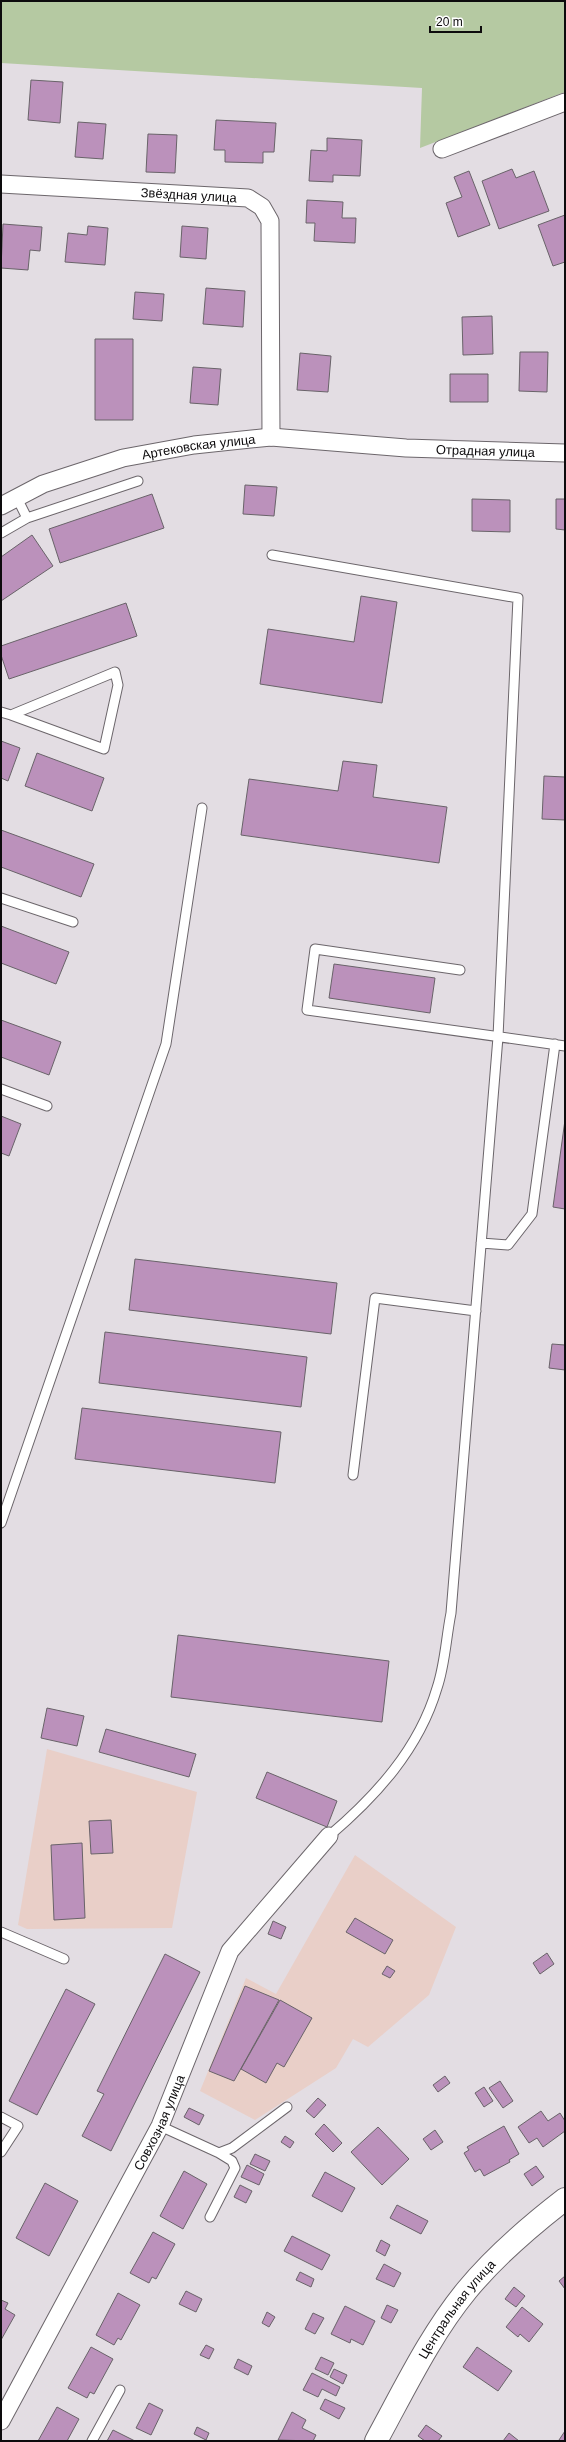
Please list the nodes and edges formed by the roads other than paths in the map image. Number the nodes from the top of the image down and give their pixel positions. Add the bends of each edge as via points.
1 (565, 102) edge
2 (442, 149) dead end
3 (1, 184) edge
4 (271, 437) junction
5 (406, 448) joint
6 (565, 453) edge
7 (138, 481) dead end
8 (17, 498) junction
9 (1, 506) edge
10 (27, 518) junction
11 (1, 533) edge
12 (272, 555) dead end
13 (1, 712) edge
14 (11, 715) junction
15 (202, 808) dead end
16 (1, 898) edge
17 (73, 922) dead end
18 (460, 970) dead end
19 (498, 1037) junction
20 (555, 1044) junction
21 (565, 1046) edge
22 (1, 1089) edge
23 (47, 1106) dead end
24 (481, 1243) junction
25 (476, 1311) junction
26 (353, 1475) dead end
27 (1, 1523) edge
28 (329, 1836) joint
29 (1, 1932) edge
30 (64, 1959) dead end
31 (287, 2107) dead end
32 (1, 2117) edge
33 (160, 2126) junction
34 (1, 2152) edge
35 (219, 2153) junction
36 (565, 2199) edge
37 (210, 2218) dead end
38 (120, 2390) dead end
39 (1, 2421) edge
40 (92, 2441) edge
41 (376, 2441) edge

1 - 2 street
3 - 4 street, Звёздная улица via 248,198 262,207 270,222
4 - 5 street, Артековская улица
4 - 8 street, Артековская улица via 123,458 43,484
5 - 6 street, Отрадная улица
7 - 10 lane
8 - 9 street, Артековская улица
8 - 10 lane
10 - 11 lane
12 - 19 lane via 518,598
13 - 14 lane
14 - 14 lane via 25,710 115,672 118,686 104,749
15 - 27 lane via 166,1044
16 - 17 lane
18 - 19 lane via 315,950 307,1010
19 - 20 lane
19 - 24 lane
20 - 21 lane
20 - 24 lane via 532,1214 508,1245
22 - 23 lane
24 - 25 lane
25 - 26 lane via 375,1298
25 - 28 lane via 451,1613 438,1688 425,1721 404,1758 365,1805
28 - 33 street, Совхозная улица via 230,1952
29 - 30 lane
31 - 35 lane via 232,2148
32 - 34 lane via 18,2126
33 - 35 lane
33 - 39 street, Совхозная улица
35 - 37 lane via 232,2161 235,2168
36 - 41 street, Центральная улица via 498,2257 467,2290 434,2336
38 - 40 lane

